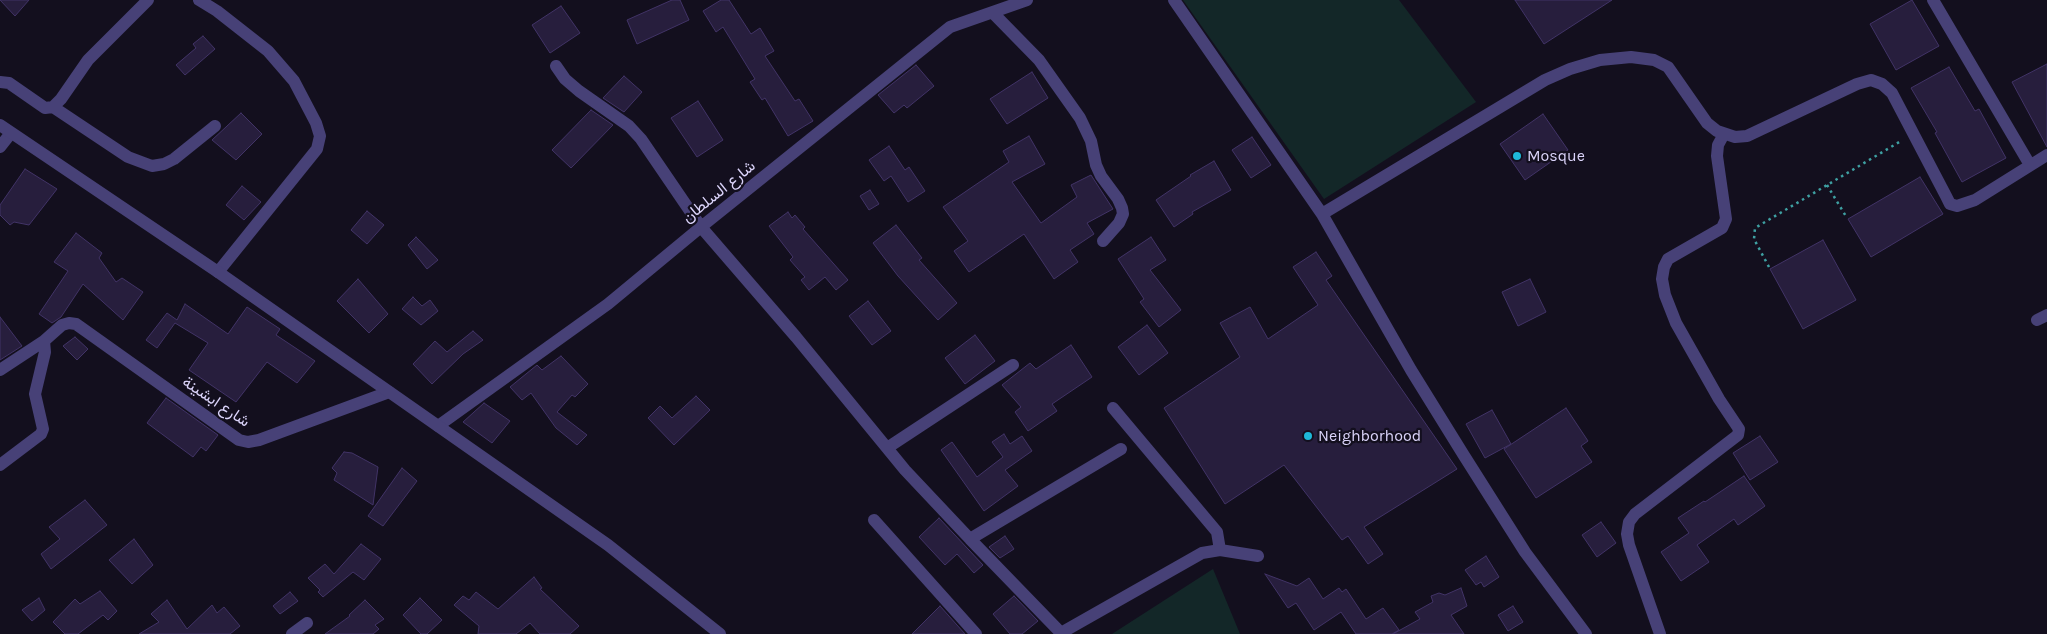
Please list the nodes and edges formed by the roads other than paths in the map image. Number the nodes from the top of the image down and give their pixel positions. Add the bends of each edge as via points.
1 (148, 0) edge
2 (200, 0) edge
3 (1027, 0) edge
4 (1174, 0) edge
5 (1933, 0) edge
6 (1012, 3) edge
7 (993, 13) junction
8 (556, 66) dead end
9 (0, 82) edge
10 (53, 107) junction
11 (0, 125) edge
12 (215, 126) dead end
13 (11, 133) junction
14 (1724, 134) junction
15 (0, 147) edge
16 (2047, 155) edge
17 (2030, 165) junction
18 (1322, 214) junction
19 (701, 227) junction
20 (1103, 241) dead end
21 (218, 272) junction
22 (44, 342) junction
23 (1013, 365) dead end
24 (0, 370) edge
25 (389, 392) junction
26 (1113, 408) dead end
27 (438, 426) junction
28 (887, 448) junction
29 (1121, 449) dead end
30 (0, 465) edge
31 (874, 520) dead end
32 (970, 539) junction
33 (1220, 550) junction
34 (1258, 556) dead end
35 (307, 624) dead end
36 (292, 634) edge
37 (720, 634) edge
38 (976, 634) edge
39 (1586, 634) edge
40 (1660, 634) edge

1 - 10 street via 88,60
2 - 21 street via 268,51 294,80 320,136 317,149
3 - 6 street, شارع السلطان
4 - 18 street
5 - 17 street
6 - 7 street, شارع السلطان
7 - 19 street, شارع السلطان via 950,26
7 - 20 street via 1038,60 1080,118 1091,141 1096,165 1118,199 1123,214
8 - 19 street via 579,91 629,126 641,139
9 - 10 street via 9,83 45,108
10 - 12 street via 128,157 152,166 174,159
11 - 13 street
13 - 15 street
13 - 21 street
14 - 17 street via 1747,136 1871,80 1892,92 1950,204 1957,206 1975,200
14 - 18 street via 1707,123 1668,67 1654,60 1631,57 1600,60 1546,80
14 - 40 street via 1716,156 1726,219 1722,228 1668,260 1662,279 1676,323 1735,423 1738,435 1635,514 1629,522 1629,545
16 - 17 street
18 - 39 street via 1463,454 1525,552
19 - 27 street, شارع السلطان via 608,304
19 - 28 street
21 - 25 street
22 - 24 street, شارع ابشينة
22 - 25 street, شارع ابشينة via 62,325 76,324 239,440 248,442
22 - 30 street via 46,352 35,394 43,429 41,434
23 - 28 street
25 - 27 street
26 - 33 street via 1217,532
27 - 37 street via 608,545
28 - 32 street
29 - 32 street
31 - 38 street
32 - 33 street via 1061,633 1202,553
33 - 34 street
35 - 36 street

